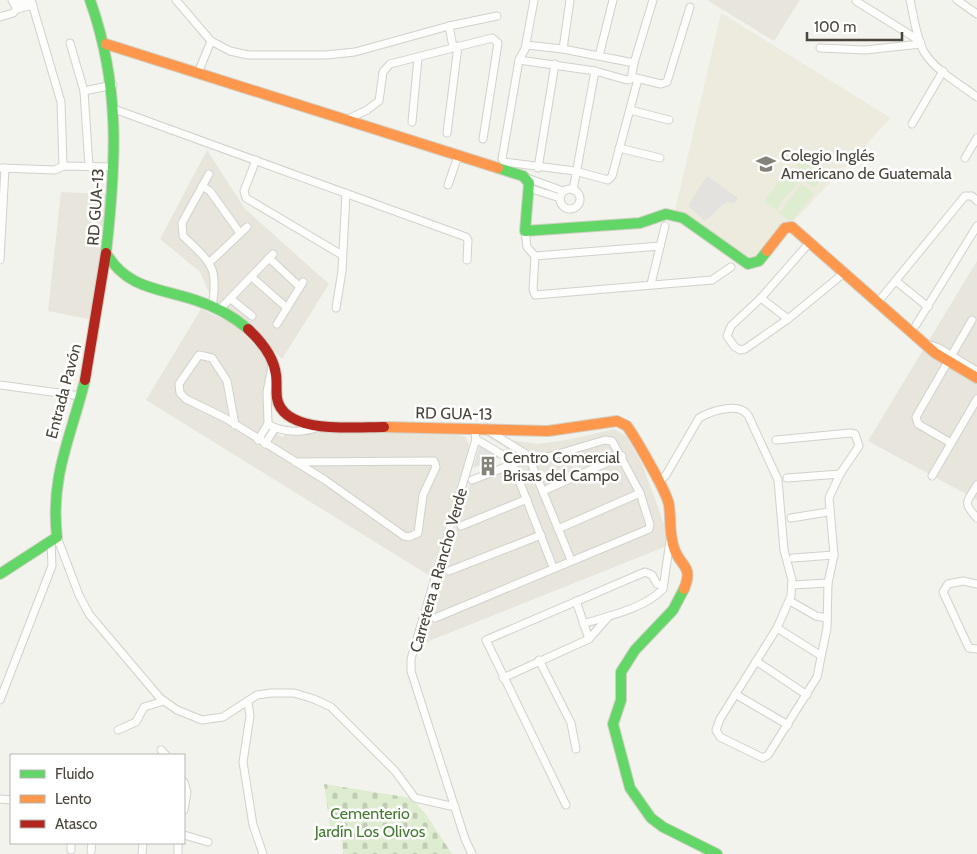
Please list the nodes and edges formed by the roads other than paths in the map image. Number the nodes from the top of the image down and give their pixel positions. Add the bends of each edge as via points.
1 (90, 0) edge
2 (176, 0) edge
3 (534, 0) edge
4 (570, 0) edge
5 (613, 0) edge
6 (653, 0) edge
7 (910, 0) edge
8 (957, 0) edge
9 (856, 1) dead end
10 (31, 2) edge
11 (15, 4) edge
12 (690, 7) dead end
13 (977, 14) edge
14 (498, 16) dead end
15 (0, 17) edge
16 (449, 26) junction
17 (211, 41) junction
18 (70, 42) dead end
19 (920, 42) junction
20 (106, 44) junction
21 (526, 45) junction
22 (456, 47) junction
23 (820, 48) dead end
24 (562, 49) junction
25 (600, 56) junction
26 (418, 58) junction
27 (519, 60) junction
28 (634, 63) junction
29 (555, 64) junction
30 (595, 71) junction
31 (942, 71) junction
32 (198, 73) junction
33 (635, 78) junction
34 (113, 85) junction
35 (84, 91) junction
36 (977, 96) edge
37 (114, 108) junction
38 (630, 110) junction
39 (345, 120) junction
40 (669, 120) dead end
41 (412, 122) dead end
42 (912, 124) dead end
43 (447, 132) dead end
44 (977, 138) edge
45 (483, 139) dead end
46 (620, 148) junction
47 (458, 156) junction
48 (660, 158) dead end
49 (964, 158) dead end
50 (256, 160) junction
51 (63, 166) junction
52 (88, 167) junction
53 (113, 167) junction
54 (2, 168) edge
55 (538, 168) junction
56 (575, 171) junction
57 (209, 174) dead end
58 (528, 183) junction
59 (448, 185) dead end
60 (202, 186) junction
61 (573, 190) junction
62 (346, 193) junction
63 (561, 195) junction
64 (977, 201) edge
65 (665, 226) dead end
66 (977, 226) edge
67 (247, 227) dead end
68 (525, 232) junction
69 (240, 233) junction
70 (810, 242) junction
71 (660, 246) junction
72 (106, 253) junction
73 (342, 255) junction
74 (534, 256) junction
75 (0, 260) edge
76 (467, 260) dead end
77 (210, 262) junction
78 (731, 267) dead end
79 (844, 273) junction
80 (252, 277) junction
81 (896, 281) junction
82 (651, 284) junction
83 (761, 298) junction
84 (231, 299) junction
85 (878, 302) junction
86 (928, 307) junction
87 (215, 308) junction
88 (287, 308) junction
89 (336, 308) dead end
90 (252, 316) dead end
91 (788, 319) junction
92 (972, 320) dead end
93 (277, 324) dead end
94 (916, 326) dead end
95 (950, 358) junction
96 (273, 362) junction
97 (977, 371) edge
98 (977, 378) edge
99 (0, 385) edge
100 (81, 396) junction
101 (977, 399) edge
102 (235, 425) junction
103 (272, 426) junction
104 (321, 426) junction
105 (479, 428) junction
106 (476, 439) junction
107 (776, 440) dead end
108 (261, 442) junction
109 (951, 443) junction
110 (519, 449) junction
111 (622, 456) junction
112 (530, 460) junction
113 (295, 462) junction
114 (512, 462) junction
115 (840, 474) junction
116 (932, 476) dead end
117 (786, 478) dead end
118 (472, 480) dead end
119 (658, 483) junction
120 (977, 484) edge
121 (543, 491) junction
122 (640, 493) junction
123 (527, 499) junction
124 (828, 512) junction
125 (790, 518) dead end
126 (977, 518) edge
127 (461, 526) dead end
128 (558, 529) junction
129 (541, 535) junction
130 (671, 536) junction
131 (54, 539) junction
132 (834, 555) junction
133 (793, 558) dead end
134 (571, 560) junction
135 (553, 567) junction
136 (449, 571) dead end
137 (0, 574) edge
138 (828, 583) junction
139 (977, 584) edge
140 (663, 585) junction
141 (792, 585) junction
142 (790, 600) junction
143 (576, 601) junction
144 (609, 616) junction
145 (435, 618) dead end
146 (827, 618) junction
147 (583, 624) junction
148 (777, 628) junction
149 (589, 639) junction
150 (977, 649) edge
151 (820, 655) junction
152 (539, 660) junction
153 (756, 661) junction
154 (503, 678) junction
155 (735, 694) junction
156 (807, 695) junction
157 (0, 700) edge
158 (164, 701) junction
159 (248, 702) junction
160 (788, 725) junction
161 (118, 730) dead end
162 (576, 749) dead end
163 (185, 785) edge
164 (185, 804) edge
165 (566, 805) dead end
166 (455, 807) junction
167 (185, 835) edge
168 (208, 842) dead end
169 (92, 844) edge
170 (91, 851) dead end
171 (263, 854) edge
172 (472, 854) edge
173 (717, 854) edge

1 - 20 street, RD GUA-13
2 - 17 street
3 - 21 street
4 - 24 street
5 - 25 street
6 - 28 street
7 - 19 street
8 - 13 street
9 - 19 street
10 - 11 street
10 - 51 street via 61,102
11 - 15 street
12 - 33 street via 667,82 661,84
14 - 16 street
16 - 17 street via 355,52 326,55 248,55 230,51
16 - 22 street
17 - 32 street
18 - 35 street
19 - 23 street via 865,50
19 - 31 street via 929,59
20 - 32 street
20 - 34 street, RD GUA-13
21 - 24 street
21 - 27 street
22 - 26 street
22 - 43 street
22 - 45 street via 492,38 497,40
24 - 25 street
25 - 28 street
26 - 39 street via 386,66 379,101
26 - 41 street
27 - 29 street
27 - 55 street via 502,159 509,164
28 - 33 street
29 - 30 street
29 - 55 street
30 - 33 street via 627,80
30 - 56 street
31 - 36 street
31 - 42 street
32 - 39 street
33 - 38 street
34 - 35 street
34 - 37 street, RD GUA-13
35 - 52 street
37 - 50 street
37 - 53 street, RD GUA-13
38 - 40 street
38 - 46 street
39 - 47 street
44 - 49 street
46 - 48 street
46 - 56 street via 608,180
47 - 58 street
47 - 59 street
50 - 62 street
50 - 73 street via 244,191 246,198
51 - 52 street
51 - 54 street via 55,170
52 - 53 street
53 - 72 street, RD GUA-13
54 - 75 street
55 - 56 street
56 - 61 street
57 - 60 street
58 - 63 street
58 - 68 street
60 - 69 street via 210,191
60 - 77 street via 181,231
61 - 63 street
61 - 63 street via 580,196 575,208 562,206
62 - 73 street
62 - 76 street via 466,237
64 - 81 street via 972,196 965,196
65 - 71 street
66 - 86 street
67 - 69 street
68 - 70 street via 640,223 671,213 748,264 759,261 789,226
68 - 74 street via 527,247
69 - 77 street
70 - 79 street
70 - 83 street
71 - 74 street
71 - 82 street
72 - 87 street, RD GUA-13 via 116,270 134,282
72 - 100 street, Entrada Pavón
73 - 89 street
74 - 82 street via 535,295
77 - 87 street via 215,279
78 - 82 street via 712,280
79 - 85 street
79 - 91 street
80 - 84 street
80 - 88 street
80 - 88 street via 271,256 301,285
81 - 85 street
81 - 86 street
83 - 91 street
83 - 91 street via 728,332 728,339 734,346 745,349
84 - 87 street
84 - 90 street
85 - 95 street via 935,353
86 - 94 street
87 - 96 street, RD GUA-13 via 258,340
88 - 93 street
92 - 95 street
95 - 97 street
95 - 98 street
95 - 109 street via 916,420
96 - 103 street via 267,392
96 - 104 street, RD GUA-13 via 276,397 283,414 299,423
99 - 100 street
100 - 131 street, Entrada Pavón via 54,484
101 - 109 street
102 - 102 street via 225,376 212,358 199,355 180,382 180,393
102 - 108 street
103 - 104 street via 310,430
103 - 108 street
104 - 105 street, RD GUA-13
105 - 106 street, Carretera a Rancho Verde
105 - 110 street
105 - 119 street, RD GUA-13 via 548,431 617,421 634,435
106 - 114 street
106 - 166 street, Carretera a Rancho Verde via 411,659 413,681
107 - 115 street via 855,434 859,446
108 - 113 street
109 - 116 street
110 - 112 street
110 - 114 street
111 - 112 street via 613,442 605,440
111 - 121 street
111 - 122 street
112 - 114 street
112 - 121 street
113 - 113 street via 434,461 436,467 424,495 418,533 409,538 404,536 345,492
114 - 118 street
114 - 123 street
115 - 117 street
115 - 124 street via 829,498
119 - 130 street, RD GUA-13 via 669,504
119 - 141 street via 699,418 734,408 744,410 776,475 784,550
120 - 126 street via 966,503
121 - 128 street
122 - 128 street
122 - 134 street via 650,525 647,531
123 - 127 street
123 - 129 street
124 - 125 street
124 - 132 street
128 - 134 street
129 - 135 street
129 - 136 street
130 - 140 street
130 - 173 street, RD GUA-13 via 674,550 687,568 689,577 673,610 635,650 621,672 621,700 613,724 627,780 641,806 663,827
131 - 137 street
131 - 157 street via 52,566
131 - 158 street via 89,614
132 - 133 street
132 - 138 street
134 - 135 street
135 - 145 street
138 - 141 street
138 - 146 street
139 - 150 street via 959,581 948,584 943,590 969,648
140 - 143 street via 657,584 652,574 645,572
140 - 144 street via 646,601
141 - 142 street
142 - 146 street via 816,616
142 - 148 street
143 - 147 street
143 - 154 street via 486,640
144 - 147 street
144 - 149 street
146 - 151 street
147 - 149 street
148 - 151 street
148 - 153 street
149 - 152 street
151 - 156 street via 817,678
152 - 154 street
152 - 162 street via 571,723
153 - 155 street
153 - 156 street
154 - 165 street
155 - 160 street
155 - 160 street via 716,730 720,737 763,758
156 - 160 street
158 - 159 street via 202,720 223,717
158 - 161 street via 144,707 136,722
159 - 166 street via 271,692 314,699 331,707 395,771 416,798
159 - 171 street via 250,716 243,762 254,825
163 - 164 street
166 - 172 street, Carretera a Rancho Verde
167 - 168 street
169 - 170 street

